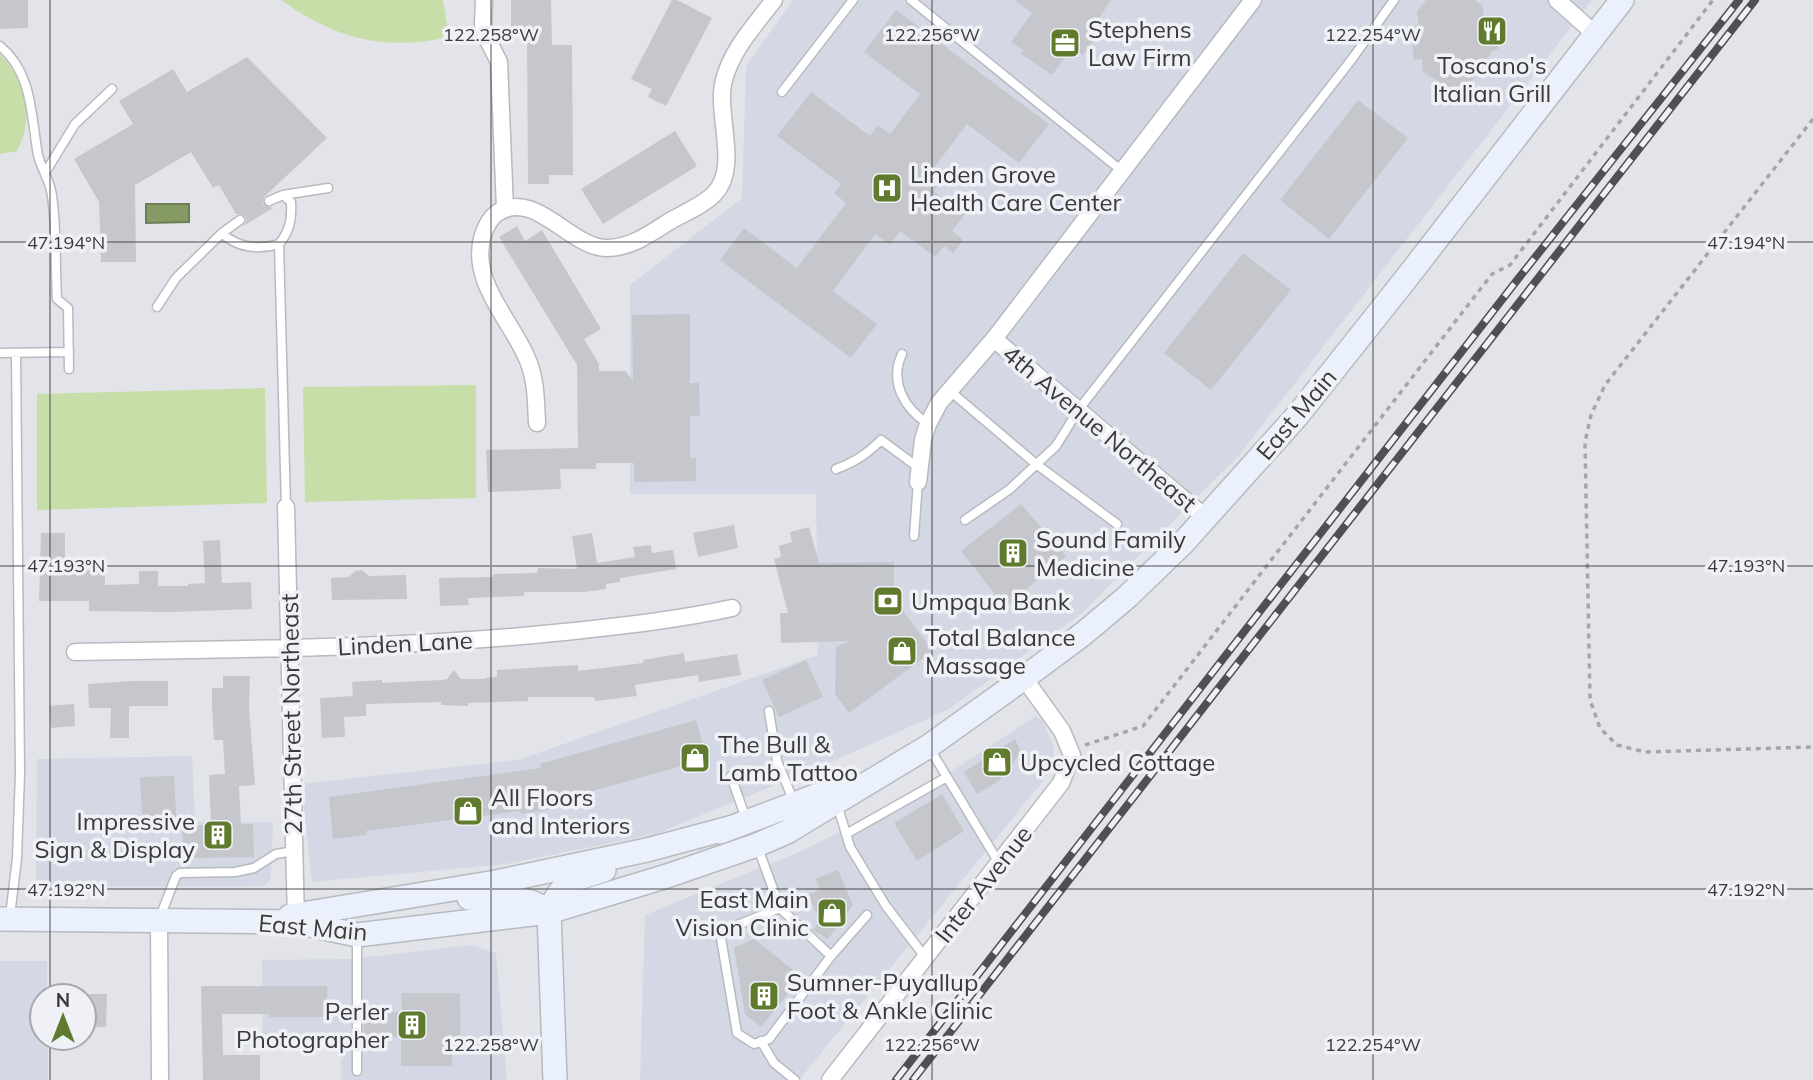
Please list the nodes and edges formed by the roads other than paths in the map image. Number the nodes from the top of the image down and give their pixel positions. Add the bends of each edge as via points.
1 (484, 0) edge
2 (774, 0) edge
3 (853, 0) edge
4 (911, 0) edge
5 (1253, 0) edge
6 (1394, 0) edge
7 (1557, 0) edge
8 (1622, 0) edge
9 (1595, 34) junction
10 (0, 46) edge
11 (112, 89) dead end
12 (782, 92) dead end
13 (1122, 171) junction
14 (45, 173) junction
15 (328, 188) dead end
16 (283, 195) junction
17 (269, 201) dead end
18 (505, 209) junction
19 (240, 220) dead end
20 (222, 233) junction
21 (279, 244) junction
22 (157, 307) dead end
23 (994, 338) junction
24 (69, 352) junction
25 (0, 353) edge
26 (16, 353) junction
27 (902, 354) dead end
28 (69, 369) dead end
29 (950, 391) junction
30 (1079, 409) junction
31 (537, 423) dead end
32 (928, 424) junction
33 (1036, 464) junction
34 (836, 469) dead end
35 (919, 475) junction
36 (286, 507) joint
37 (1206, 518) junction
38 (965, 520) dead end
39 (1116, 524) dead end
40 (914, 537) dead end
41 (732, 608) dead end
42 (289, 648) junction
43 (75, 652) dead end
44 (1024, 678) junction
45 (769, 711) dead end
46 (929, 746) junction
47 (904, 762) junction
48 (731, 776) dead end
49 (947, 777) junction
50 (837, 802) junction
51 (795, 804) junction
52 (740, 825) junction
53 (846, 834) junction
54 (757, 845) junction
55 (294, 850) junction
56 (999, 863) junction
57 (382, 900) junction
58 (780, 908) junction
59 (550, 912) junction
60 (867, 915) dead end
61 (5, 919) edge
62 (159, 919) junction
63 (296, 919) junction
64 (357, 935) junction
65 (831, 956) junction
66 (925, 957) junction
67 (761, 1041) junction
68 (356, 1070) dead end
69 (160, 1080) edge
70 (555, 1080) edge
71 (795, 1080) edge
72 (830, 1080) edge

1 - 18 street via 483,24 499,62
2 - 18 street via 740,44 724,79 725,170 721,185 709,199 637,240 608,248 586,243 532,210
3 - 12 lane
4 - 13 lane
5 - 13 street
6 - 30 lane
7 - 9 street
8 - 9 main road, East Main
9 - 37 main road, East Main via 1306,405
10 - 14 lane via 24,78 38,158
11 - 14 lane via 75,124
13 - 23 street
14 - 24 lane via 52,194 57,299 68,308
15 - 16 lane
16 - 17 lane
16 - 21 lane via 291,202 292,215
18 - 31 street via 486,227 481,265 527,357 536,384
19 - 20 lane
20 - 21 lane via 232,243
20 - 22 lane via 185,268
21 - 36 lane
23 - 29 street
23 - 30 street, 4th Avenue Northeast
24 - 26 lane
24 - 28 lane
25 - 26 lane
26 - 61 lane via 20,773 18,858
27 - 32 lane via 897,368 902,398
29 - 32 street
29 - 33 lane
30 - 33 lane via 1055,446
30 - 37 street, 4th Avenue Northeast
32 - 35 street
33 - 38 lane via 1010,489
33 - 39 lane
34 - 35 lane via 866,455 881,440
35 - 40 lane
36 - 42 street, 27th Street Northeast
37 - 44 main road, East Main via 1127,597
41 - 42 street, Linden Lane via 496,639
42 - 43 street, Linden Lane
42 - 55 street, 27th Street Northeast
44 - 46 main road, East Main
44 - 56 street, Inter Avenue via 1062,731 1072,755 1061,783
45 - 51 lane via 777,761
46 - 47 main road, East Main
46 - 49 lane
47 - 50 main road, East Main
47 - 51 main road, East Main
48 - 52 lane
49 - 53 lane
49 - 56 lane
50 - 53 lane
50 - 54 main road, East Main
51 - 52 main road, East Main
52 - 57 main road, East Main via 496,882
52 - 59 main road, East Main via 568,882
53 - 66 lane via 886,906
54 - 58 lane
54 - 59 main road, East Main
55 - 62 lane via 235,872 180,873
55 - 63 street, 27th Street Northeast
56 - 66 street, Inter Avenue
57 - 59 main road, East Main via 513,898
57 - 63 main road, East Main
58 - 65 lane
58 - 67 lane via 720,932 737,1033 754,1044
59 - 64 main road, East Main
59 - 70 main road
60 - 65 lane
61 - 62 main road, East Main
62 - 63 main road, East Main
62 - 69 street
63 - 64 main road, East Main
64 - 68 lane
65 - 67 lane via 769,1038
66 - 72 street, Inter Avenue
67 - 71 lane via 774,1063

